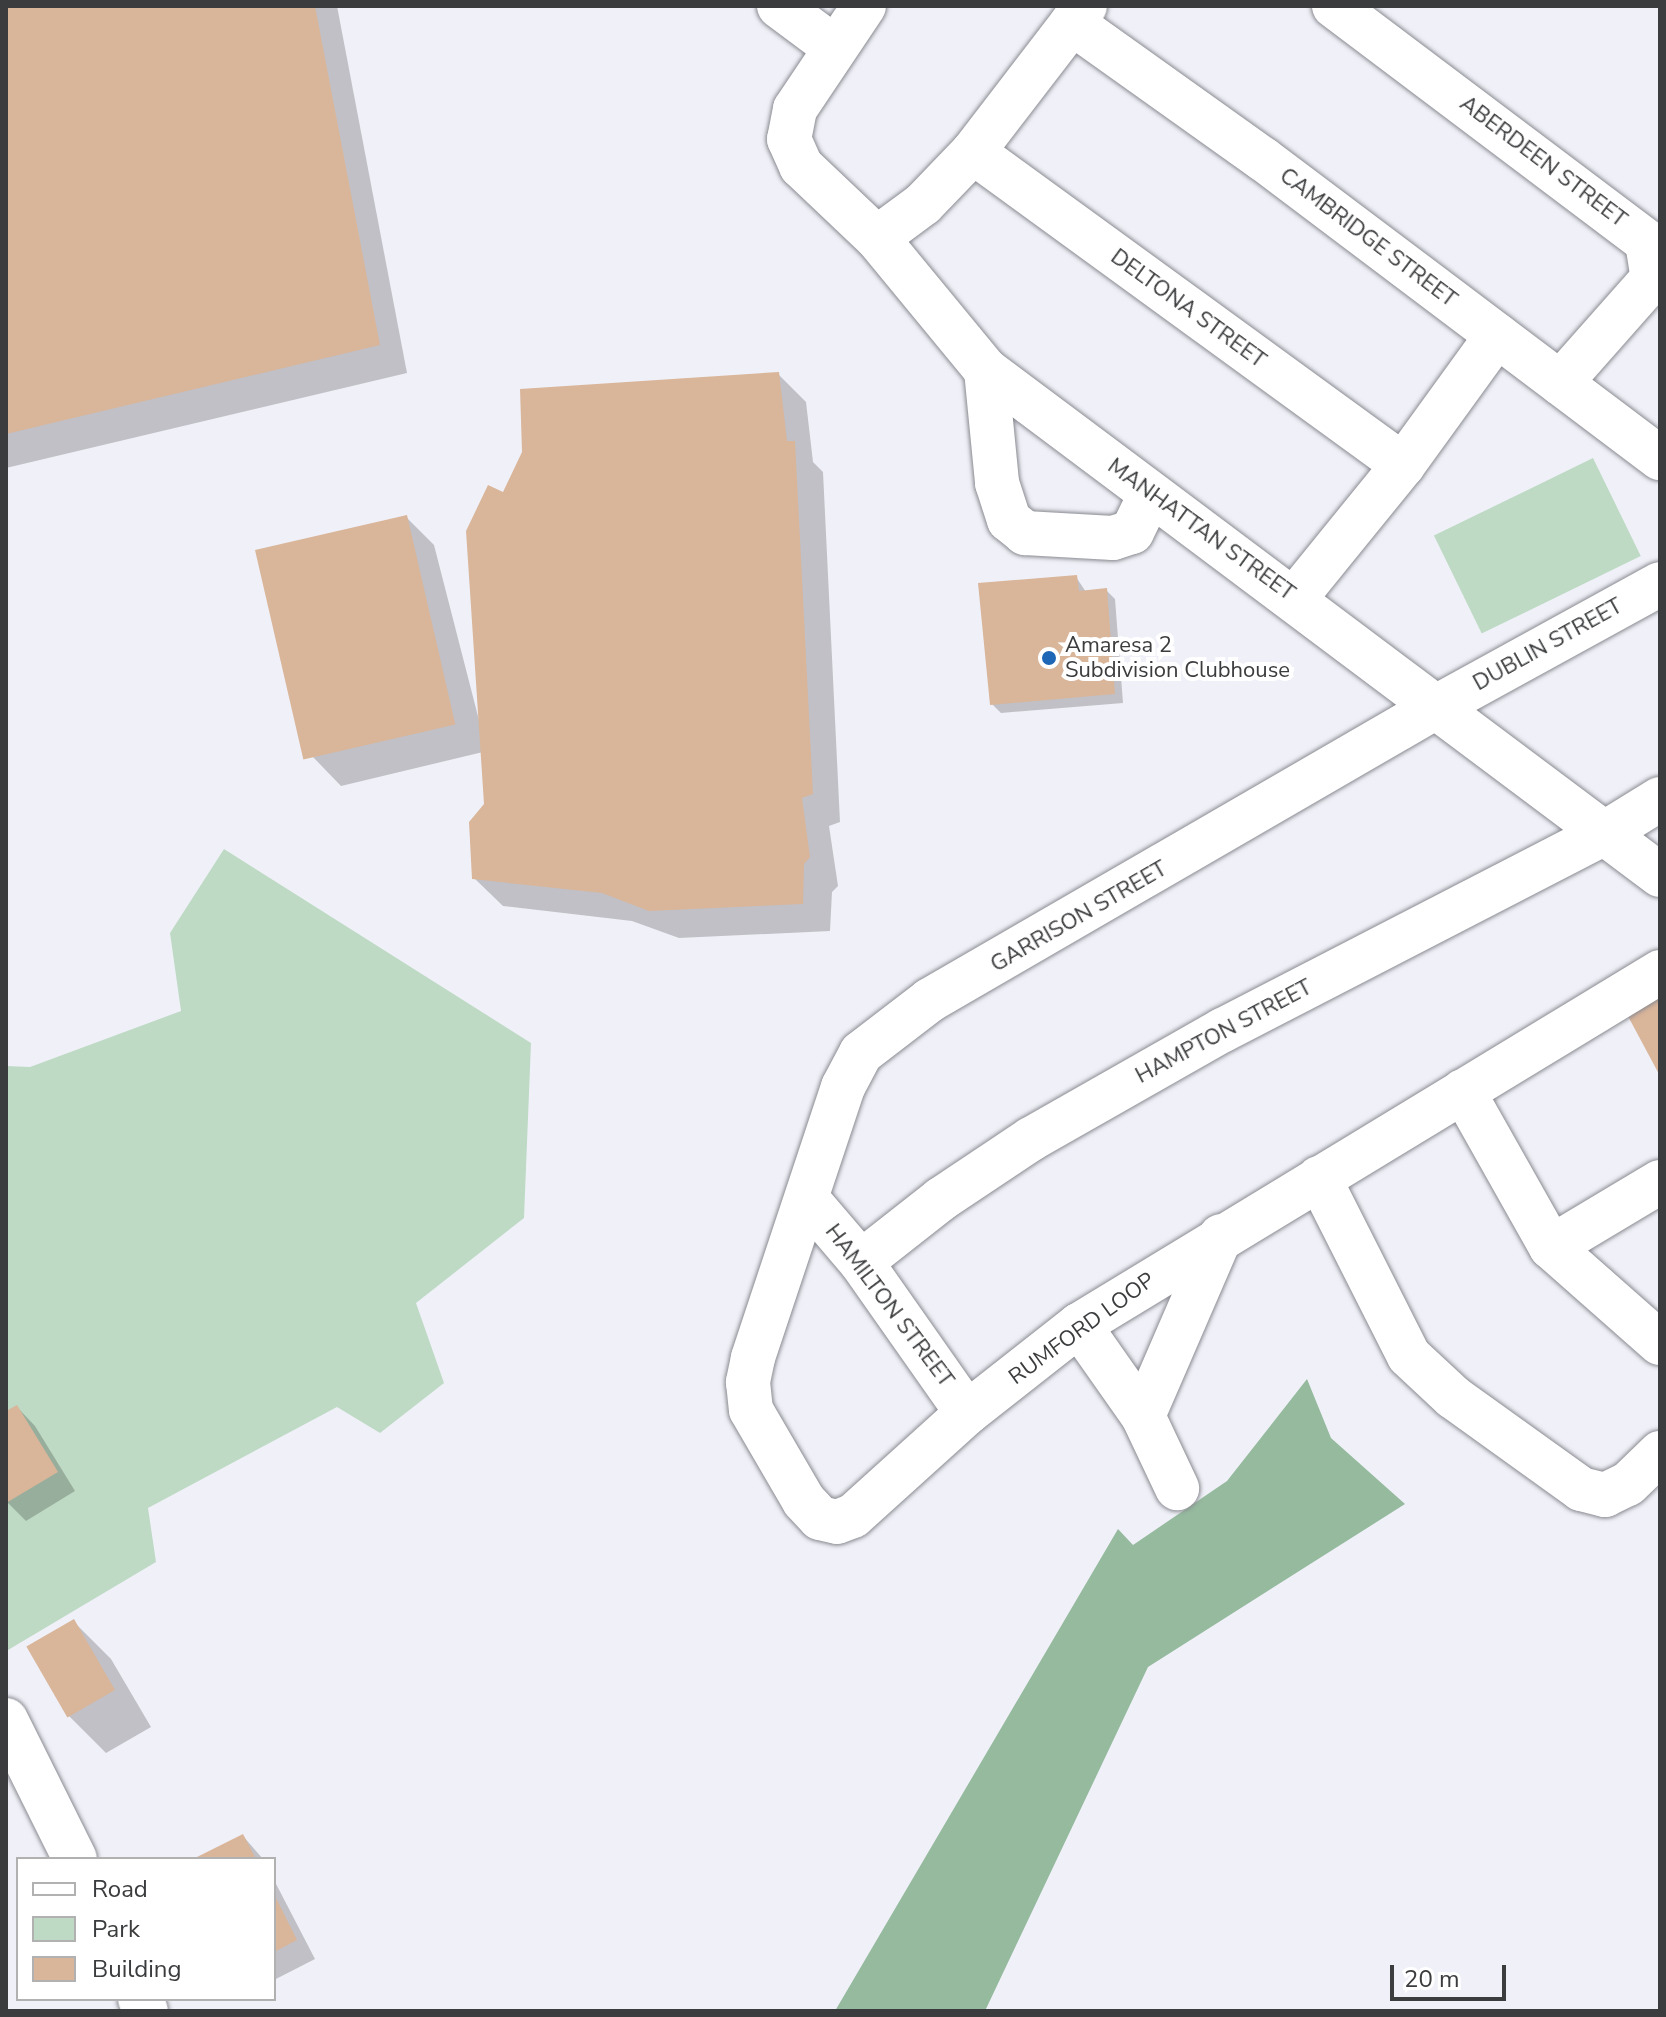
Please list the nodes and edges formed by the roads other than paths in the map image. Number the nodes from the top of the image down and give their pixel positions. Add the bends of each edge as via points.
1 (779, 6) edge
2 (864, 6) edge
3 (1334, 6) edge
4 (1079, 14) edge
5 (834, 47) junction
6 (973, 152) junction
7 (877, 238) junction
8 (1497, 335) junction
9 (986, 370) junction
10 (1560, 383) junction
11 (1660, 458) edge
12 (1403, 465) junction
13 (1150, 495) junction
14 (1660, 584) edge
15 (1295, 598) junction
16 (1436, 707) junction
17 (1660, 799) edge
18 (1605, 833) junction
19 (1660, 875) edge
20 (1660, 972) edge
21 (1463, 1091) junction
22 (1319, 1178) junction
23 (1660, 1182) edge
24 (808, 1200) junction
25 (1221, 1236) junction
26 (1551, 1247) junction
27 (861, 1262) junction
28 (1079, 1325) junction
29 (1660, 1343) edge
30 (967, 1413) junction
31 (1143, 1416) junction
32 (1660, 1453) edge
33 (1177, 1488) dead end
34 (6, 1720) edge
35 (74, 1857) edge

1 - 5 street
2 - 5 street
3 - 10 street, ABERDEEN STREET via 1647,242 1653,278
4 - 6 street
4 - 8 street, CAMBRIDGE STREET
5 - 7 street, MANHATTAN STREET via 795,109 789,139 801,166
6 - 7 street via 923,204
6 - 12 street, DELTONA STREET
7 - 9 street, MANHATTAN STREET
8 - 10 street, CAMBRIDGE STREET
8 - 12 street
9 - 13 street, MANHATTAN STREET
9 - 13 street via 997,483 1009,520 1017,527 1025,533 1113,538 1132,532
10 - 11 street, CAMBRIDGE STREET
12 - 15 street
13 - 15 street, MANHATTAN STREET
14 - 16 street, DUBLIN STREET
15 - 16 street, MANHATTAN STREET
16 - 18 street, MANHATTAN STREET
16 - 24 street, GARRISON STREET via 930,1000 861,1053 843,1087
17 - 18 street, HAMPTON STREET
18 - 19 street, MANHATTAN STREET
18 - 27 street, HAMPTON STREET via 1223,1030 1031,1139 941,1199
20 - 21 street, RUMFORD LOOP
21 - 22 street, RUMFORD LOOP
21 - 26 street
22 - 25 street, RUMFORD LOOP
22 - 32 street via 1409,1356 1453,1397 1581,1489 1605,1495 1628,1484
23 - 26 street
24 - 27 street, HAMILTON STREET
24 - 30 street, RUMFORD LOOP via 748,1382 751,1410 804,1501 820,1518 837,1522 853,1516
25 - 28 street, RUMFORD LOOP
25 - 31 street
26 - 29 street
27 - 30 street, HAMILTON STREET
28 - 30 street, RUMFORD LOOP
28 - 31 street
31 - 33 street
34 - 35 street

